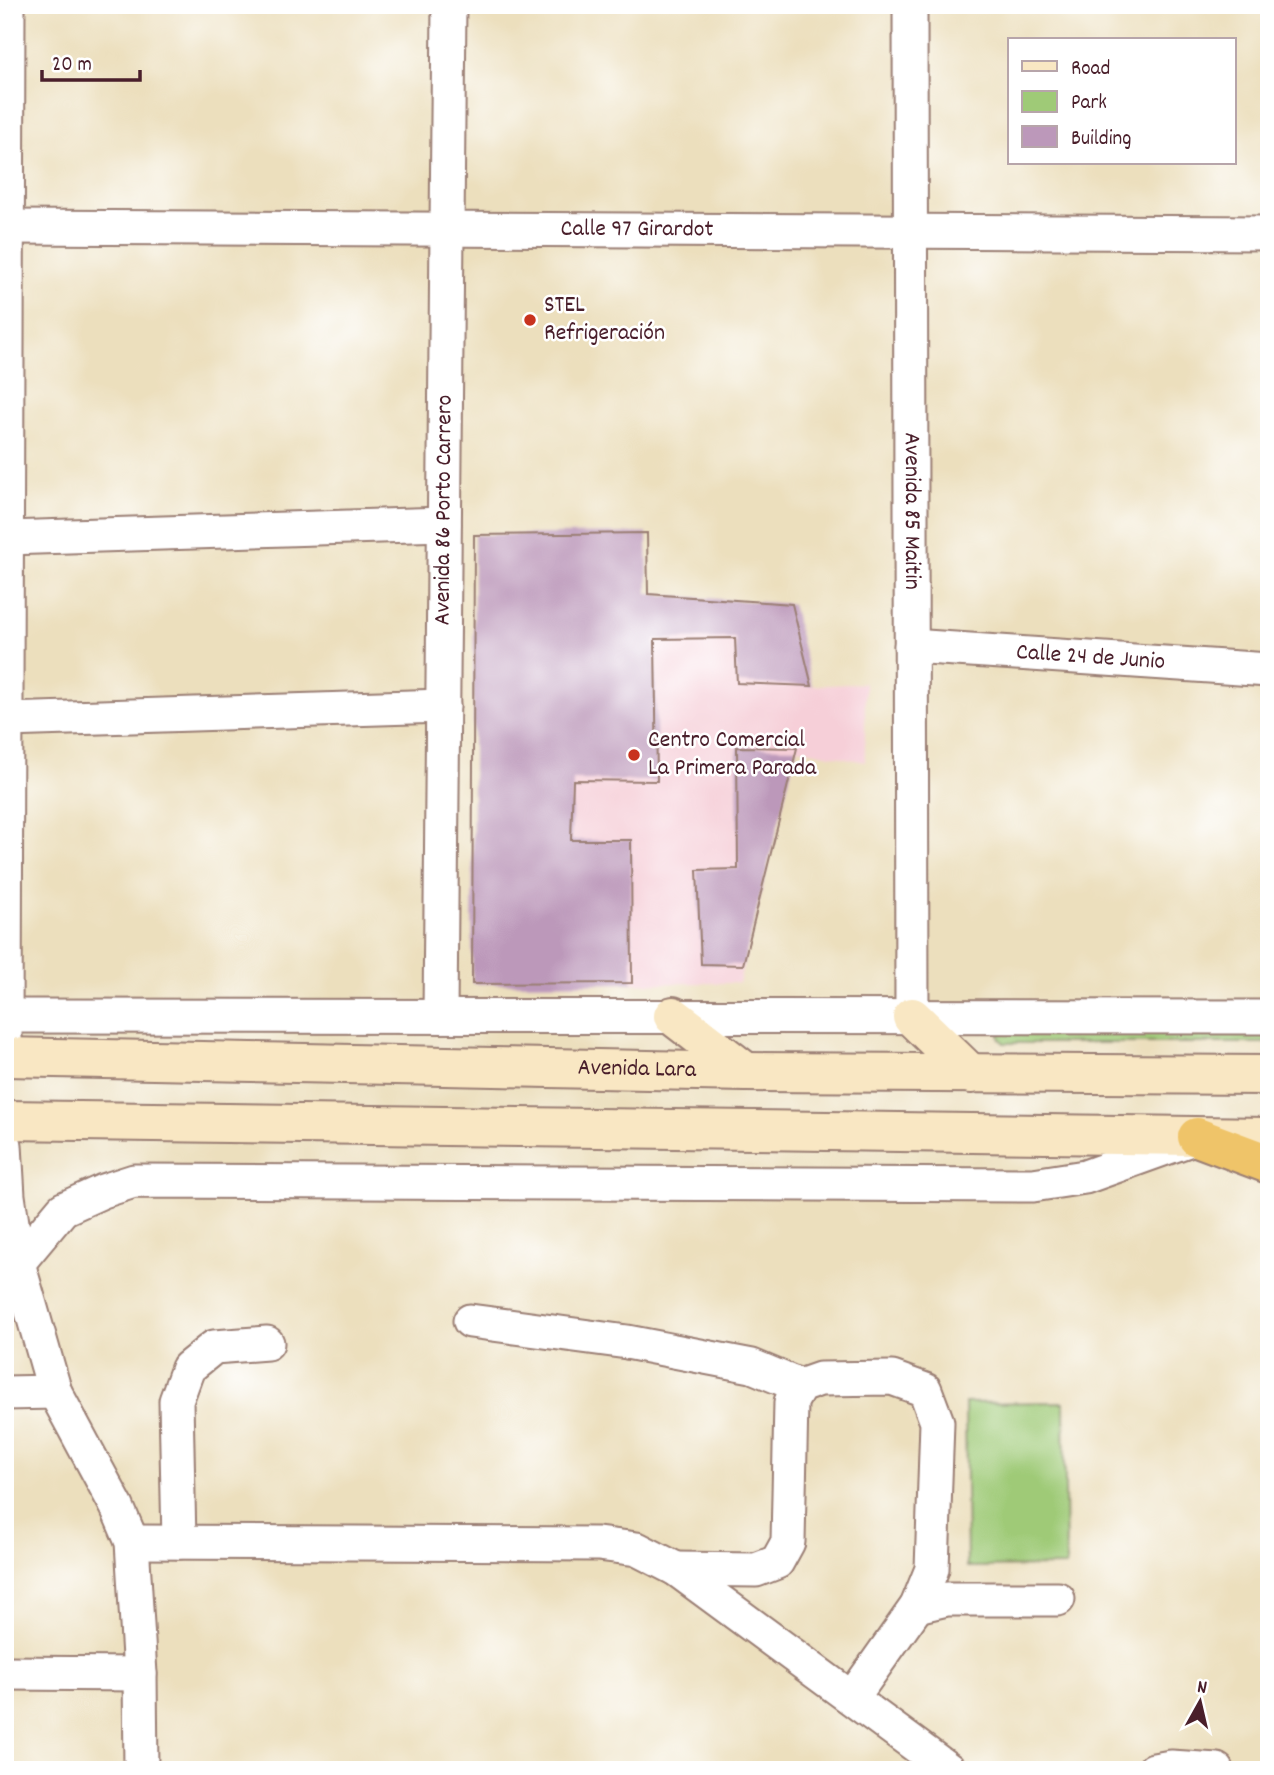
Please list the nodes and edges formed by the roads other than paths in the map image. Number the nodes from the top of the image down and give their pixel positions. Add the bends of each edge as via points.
1 (8, 5) edge
2 (449, 5) edge
3 (910, 5) edge
4 (7, 227) edge
5 (447, 229) junction
6 (910, 232) junction
7 (1269, 233) edge
8 (444, 524) junction
9 (7, 538) junction
10 (911, 646) junction
11 (1269, 670) edge
12 (443, 706) junction
13 (7, 720) junction
14 (440, 1016) junction
15 (673, 1016) junction
16 (912, 1017) junction
17 (1269, 1017) edge
18 (6, 1024) edge
19 (5, 1057) edge
20 (746, 1072) junction
21 (971, 1073) junction
22 (1269, 1075) edge
23 (5, 1120) edge
24 (1197, 1137) junction
25 (1269, 1137) edge
26 (5, 1144) edge
27 (1269, 1164) edge
28 (12, 1249) edge
29 (470, 1321) dead end
30 (267, 1343) dead end
31 (800, 1386) junction
32 (55, 1392) junction
33 (5, 1393) edge
34 (132, 1542) junction
35 (179, 1542) junction
36 (676, 1569) junction
37 (1058, 1599) dead end
38 (917, 1606) junction
39 (5, 1673) edge
40 (140, 1674) junction
41 (852, 1698) junction
42 (141, 1770) edge
43 (949, 1770) edge
44 (1154, 1770) edge
45 (1217, 1770) edge

1 - 4 street
2 - 5 street, Avenida 86 Porto Carrero
3 - 6 street, Avenida 85 Maitin
4 - 5 street, Calle 97 Girardot
4 - 9 street
5 - 6 street, Calle 97 Girardot
5 - 8 street, Avenida 86 Porto Carrero
6 - 7 street, Calle 97 Girardot
6 - 10 street, Avenida 85 Maitin
8 - 9 street
8 - 12 street, Avenida 86 Porto Carrero
9 - 13 street
10 - 11 street, Calle 24 de Junio
10 - 16 street, Avenida 85 Maitin
12 - 13 street
12 - 14 street, Avenida 86 Porto Carrero
13 - 18 street
14 - 15 street
14 - 18 street
15 - 16 street
15 - 20 street
16 - 17 street
16 - 21 street
19 - 20 street, Avenida Lara
20 - 21 street, Avenida Lara
21 - 22 street, Avenida Lara
23 - 24 street
24 - 25 street
24 - 27 highway
24 - 28 street via 1085,1177 1033,1185 134,1181 63,1209
26 - 28 street
28 - 32 street
29 - 31 street via 627,1342 752,1366
30 - 35 street via 214,1347 188,1368 176,1401
31 - 36 street via 791,1402 788,1542 777,1562 756,1570
31 - 38 street via 820,1379 892,1378 925,1390 937,1422 932,1569
32 - 33 street
32 - 34 street
34 - 35 street
34 - 40 street
35 - 36 street via 598,1544 637,1549
36 - 41 street
37 - 38 street via 947,1599
38 - 41 street
39 - 40 street
40 - 42 street
41 - 43 street
44 - 45 street

